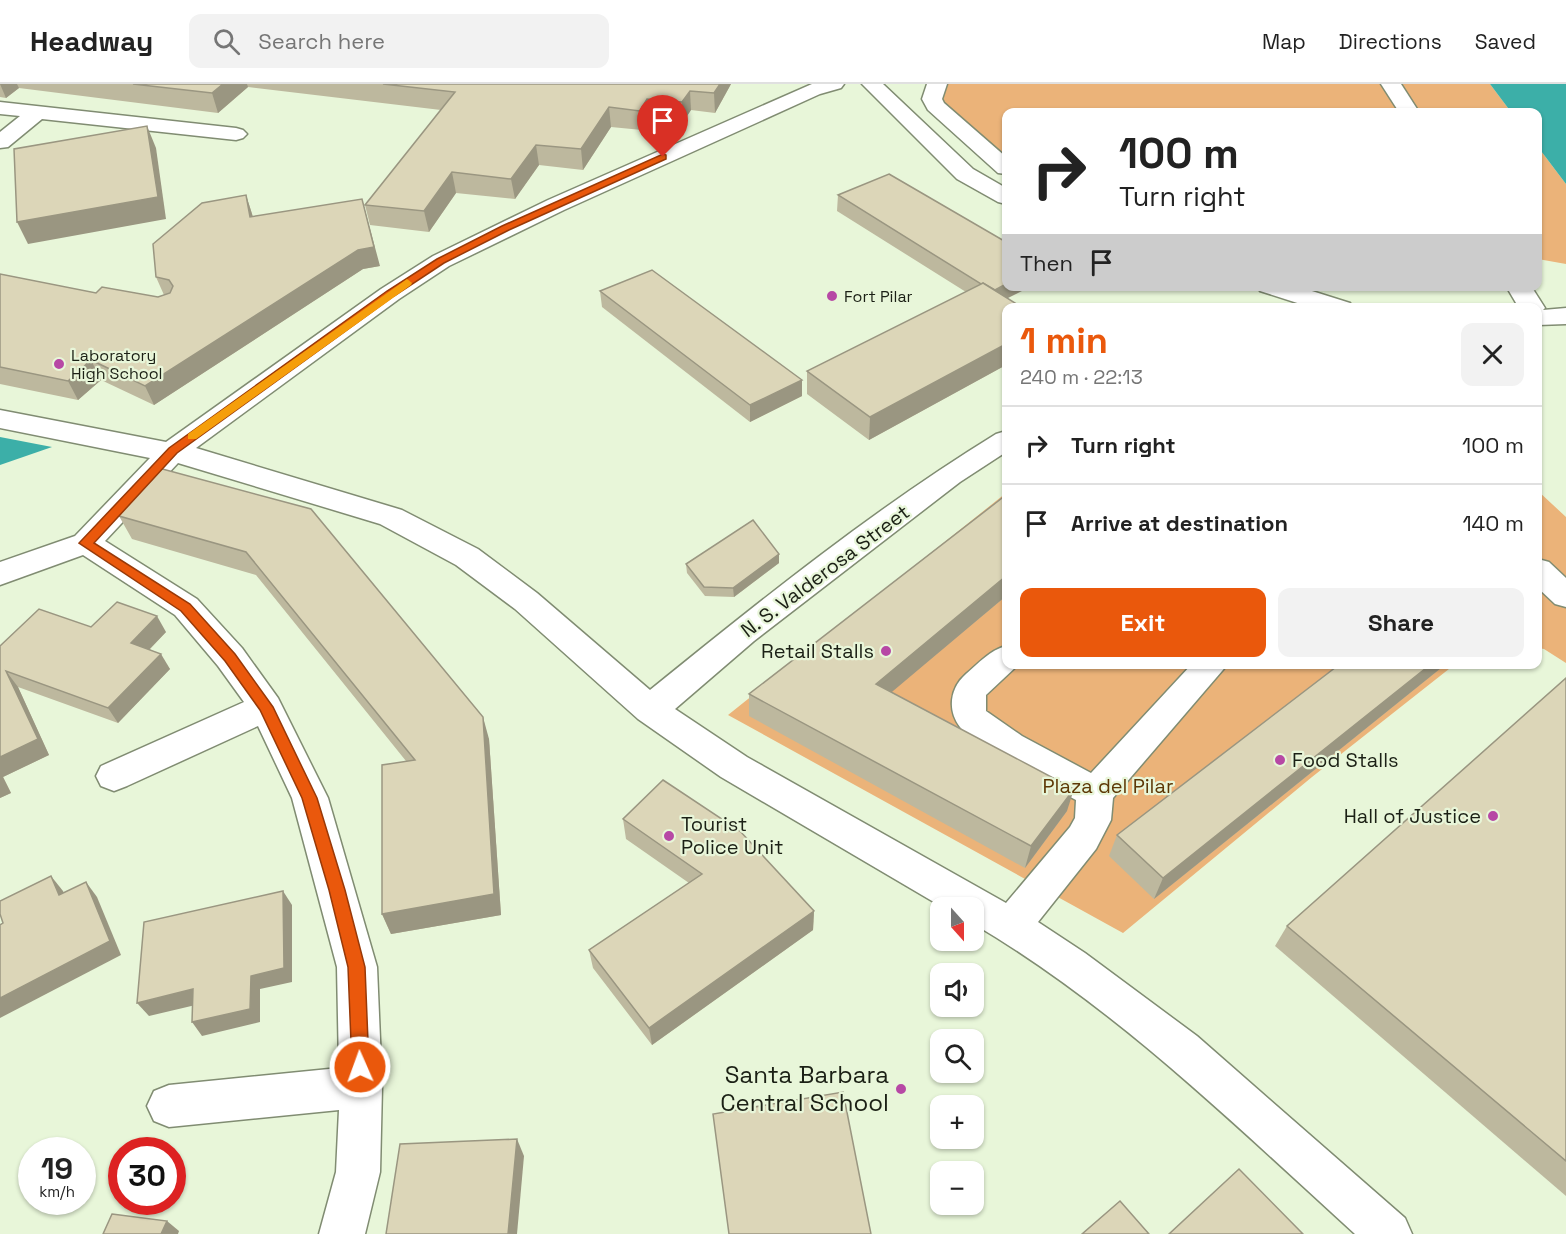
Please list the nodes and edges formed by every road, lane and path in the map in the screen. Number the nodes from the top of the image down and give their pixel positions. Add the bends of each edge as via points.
1 (834, 84) edge
2 (872, 84) edge
3 (937, 84) edge
4 (1391, 84) edge
5 (0, 108) edge
6 (1406, 108) edge
7 (38, 112) junction
8 (236, 134) dead end
9 (0, 142) edge
10 (1002, 165) edge
11 (1002, 195) edge
12 (1289, 291) edge
13 (1326, 303) edge
14 (1542, 314) edge
15 (1566, 316) edge
16 (0, 419) edge
17 (1002, 443) edge
18 (173, 451) junction
19 (86, 543) junction
20 (0, 574) edge
21 (1542, 574) edge
22 (1566, 596) edge
23 (1002, 662) edge
24 (1207, 669) edge
25 (266, 707) junction
26 (650, 710) junction
27 (114, 776) dead end
28 (1095, 793) junction
29 (1011, 926) junction
30 (361, 1087) junction
31 (169, 1106) dead end
32 (342, 1234) edge
33 (1389, 1234) edge

1 - 18 street via 566,200 441,261
2 - 11 street via 964,174
3 - 10 street via 932,99 935,106
4 - 6 street
5 - 7 street
7 - 8 street
7 - 9 street
12 - 13 street
14 - 15 street
16 - 18 street
17 - 26 street, N. S. Valderosa Street via 950,476 743,633
18 - 19 street
18 - 26 street via 391,518 467,557 526,601
19 - 20 street
19 - 25 street via 186,608 230,657
21 - 22 street
23 - 28 street via 970,690 968,705 972,718 996,737
24 - 28 street
25 - 27 street
25 - 30 street via 310,798 357,967
26 - 29 street via 734,767
28 - 29 street via 1093,820 1083,838
29 - 33 street via 1182,1050
30 - 31 street
30 - 32 street via 358,1172

